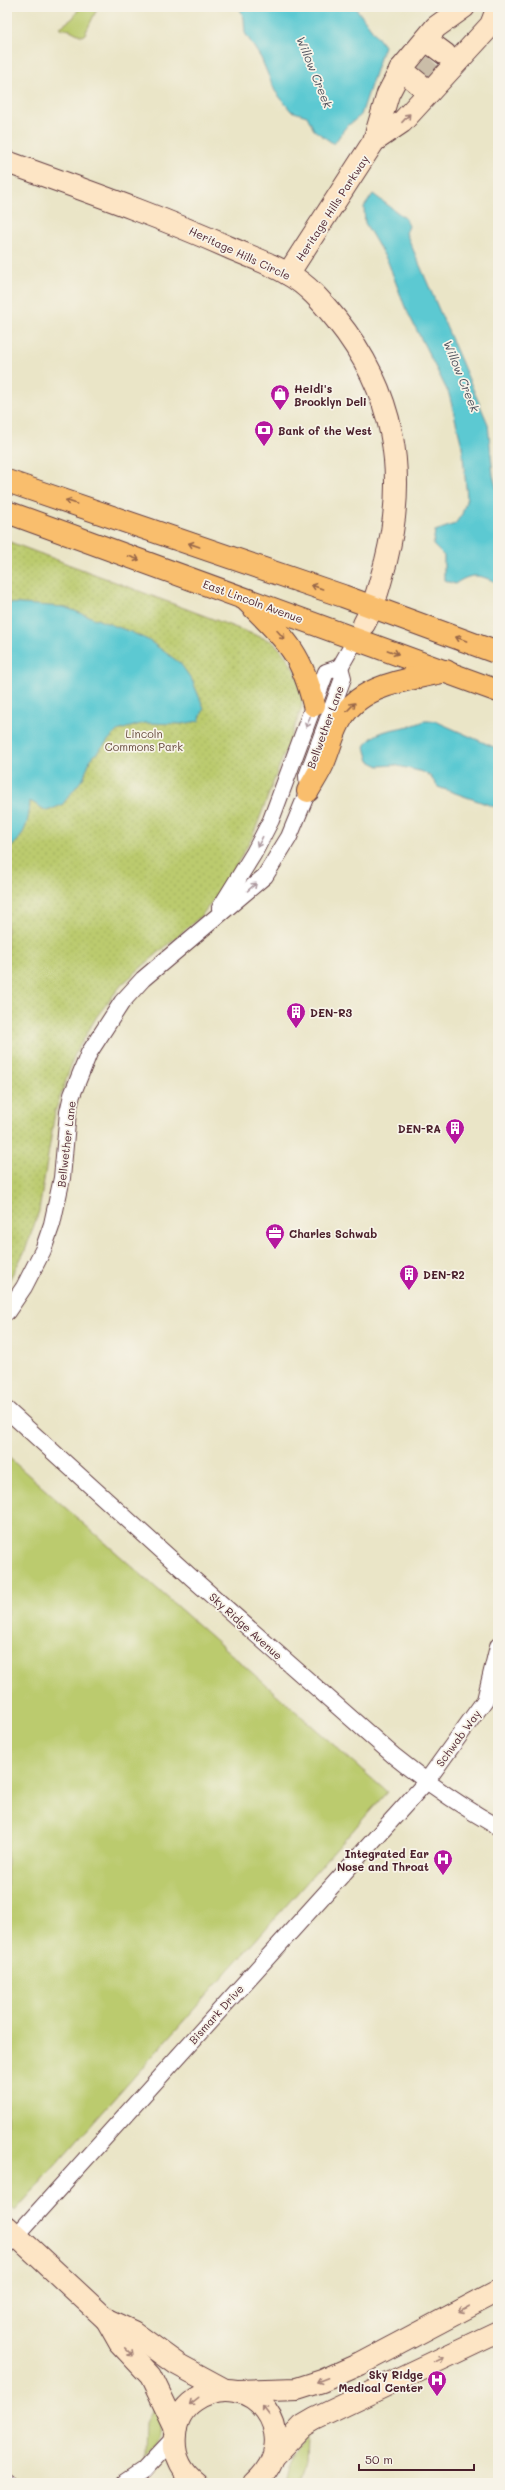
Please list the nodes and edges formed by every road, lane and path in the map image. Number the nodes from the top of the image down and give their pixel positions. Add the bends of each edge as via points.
1 (464, 7) edge
2 (497, 9) edge
3 (426, 40) junction
4 (401, 69) junction
5 (431, 74) junction
6 (374, 141) junction
7 (7, 162) edge
8 (288, 274) junction
9 (7, 481) edge
10 (7, 512) edge
11 (244, 598) junction
12 (365, 623) junction
13 (498, 653) edge
14 (340, 667) junction
15 (446, 671) junction
16 (498, 691) edge
17 (314, 705) junction
18 (308, 791) junction
19 (212, 922) junction
20 (7, 1312) edge
21 (7, 1410) edge
22 (498, 1646) edge
23 (426, 1782) junction
24 (498, 1827) edge
25 (10, 2236) edge
26 (498, 2291) edge
27 (108, 2320) junction
28 (498, 2332) edge
29 (231, 2390) junction
30 (175, 2433) junction
31 (273, 2468) edge
32 (7, 2481) edge
33 (10, 2483) edge
34 (125, 2483) edge
35 (196, 2483) edge
36 (255, 2483) edge

1 - 3 street, Heritage Hills Parkway via 436,28
2 - 5 street, Heritage Hills Parkway
2 - 5 street, Heritage Hills Parkway via 491,25
3 - 4 street, Heritage Hills Parkway
3 - 5 street
4 - 5 street
4 - 6 street, Heritage Hills Parkway via 388,94
6 -> 5 street, Heritage Hills Parkway via 402,122
6 - 8 street, Heritage Hills Parkway
7 - 8 street, Heritage Hills Circle via 176,224
8 - 12 street, Heritage Hills Circle via 320,300 350,337 376,384 390,428 397,475 394,526
12 -> 9 main road, East Lincoln Avenue
10 -> 11 main road, East Lincoln Avenue
11 - 12 main road, East Lincoln Avenue
11 -> 17 main road via 295,652 304,668
13 -> 12 main road, East Lincoln Avenue
12 - 14 street
12 -> 15 main road, East Lincoln Avenue
14 - 17 street, Bellwether Lane via 326,672
14 - 18 street, Bellwether Lane via 343,678 307,776
15 - 16 main road, East Lincoln Avenue
18 -> 15 main road via 323,765 338,724 357,701 386,685
17 -> 19 street, Bellwether Lane via 271,820
19 -> 18 street, Bellwether Lane via 265,876 290,837
19 - 20 street, Bellwether Lane via 133,989 103,1028 89,1053 68,1112 62,1178 52,1224 43,1250 24,1287
21 - 23 street, Sky Ridge Avenue via 203,1588
22 - 23 street, Schwab Way via 485,1700
23 - 24 street, Sky Ridge Avenue
23 - 25 street, Bismark Drive
25 - 27 street
26 -> 29 street via 360,2364 322,2381 297,2389
27 - 29 street via 133,2332 178,2364
27 -> 30 street via 120,2343 151,2376
31 -> 28 street via 303,2426
29 -> 30 street via 213,2391 192,2402 183,2411
31 -> 29 street via 276,2432 267,2410 258,2402
30 - 34 street via 143,2471
30 - 35 street via 176,2458
31 - 36 street
32 - 33 street

